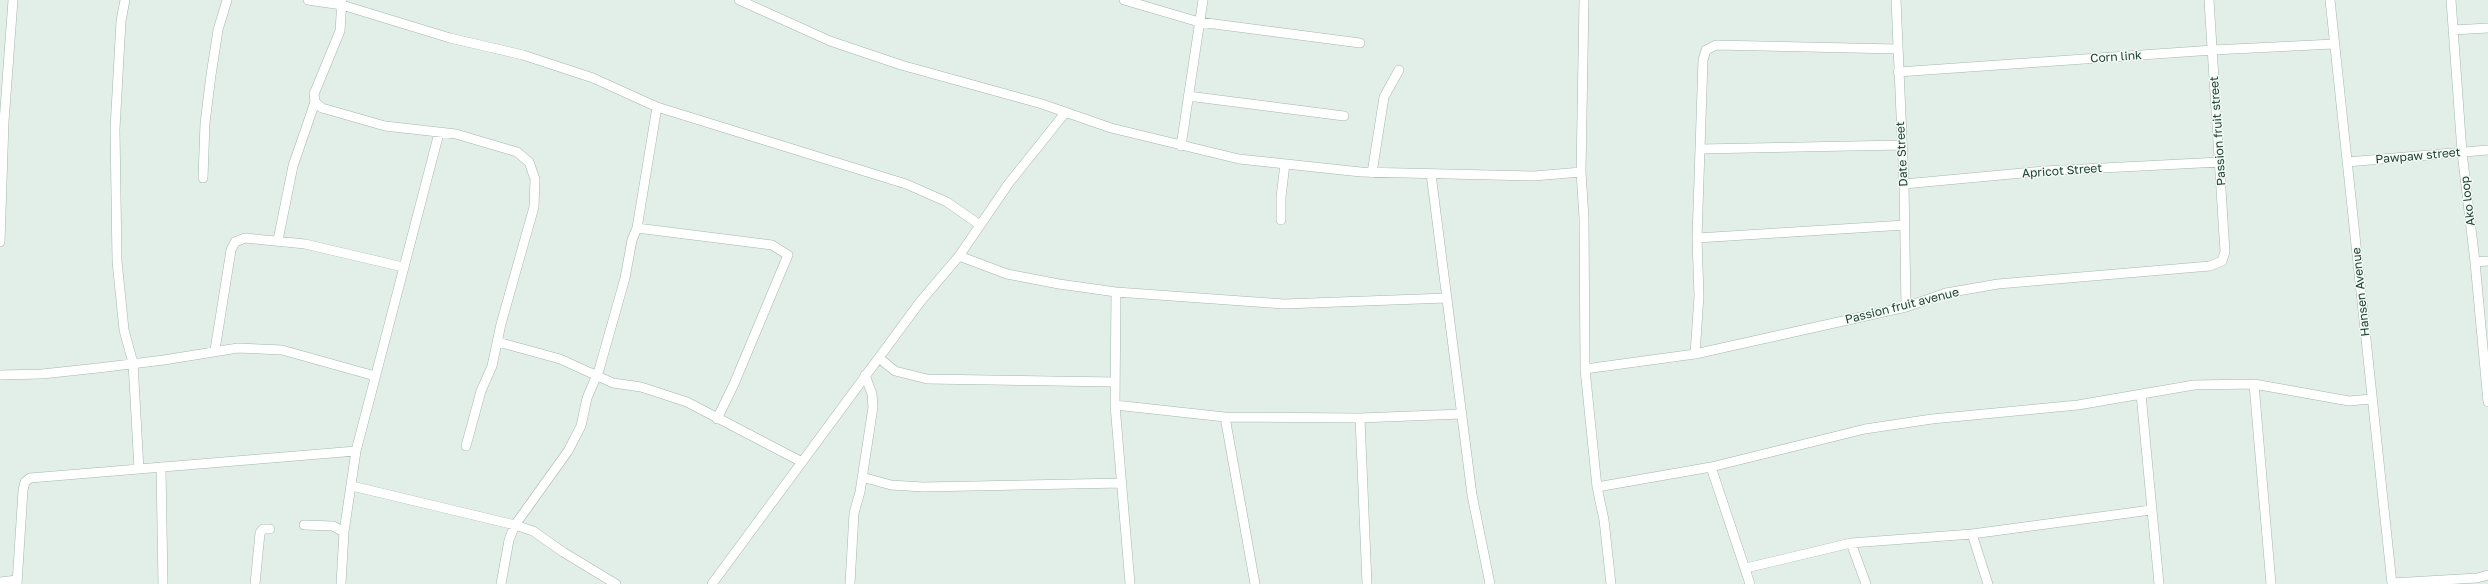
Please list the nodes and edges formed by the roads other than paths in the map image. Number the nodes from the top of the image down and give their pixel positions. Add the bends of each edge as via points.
1 (13, 0) edge
2 (125, 0) edge
3 (227, 0) edge
4 (308, 0) edge
5 (740, 0) edge
6 (1124, 0) edge
7 (1203, 0) edge
8 (1584, 0) edge
9 (1896, 0) edge
10 (2209, 0) edge
11 (2330, 0) edge
12 (2450, 0) edge
13 (342, 3) edge
14 (1199, 22) junction
15 (2488, 28) edge
16 (2453, 30) junction
17 (1360, 43) dead end
18 (2334, 44) junction
19 (1897, 49) junction
20 (2213, 50) junction
21 (1399, 70) dead end
22 (1898, 72) junction
23 (1188, 96) junction
24 (315, 102) junction
25 (657, 107) junction
26 (1065, 113) junction
27 (1344, 116) dead end
28 (439, 133) junction
29 (1902, 145) junction
30 (1181, 146) junction
31 (1700, 149) junction
32 (2488, 150) edge
33 (2462, 152) junction
34 (2220, 162) junction
35 (2347, 162) junction
36 (1285, 164) junction
37 (1372, 172) junction
38 (1581, 172) junction
39 (1432, 174) junction
40 (203, 178) dead end
41 (1904, 184) junction
42 (1281, 220) dead end
43 (980, 225) junction
44 (1905, 225) junction
45 (637, 228) junction
46 (1697, 238) junction
47 (278, 240) junction
48 (0, 242) edge
49 (959, 256) junction
50 (2222, 261) joint
51 (2488, 261) edge
52 (2476, 262) junction
53 (403, 267) junction
54 (1116, 292) junction
55 (1447, 298) junction
56 (1906, 307) junction
57 (498, 342) junction
58 (215, 350) junction
59 (1696, 354) junction
60 (879, 358) junction
61 (132, 363) junction
62 (1585, 369) junction
63 (0, 374) edge
64 (865, 375) junction
65 (375, 376) junction
66 (596, 376) junction
67 (1115, 382) junction
68 (2254, 384) junction
69 (2141, 394) junction
70 (2371, 399) junction
71 (2488, 402) edge
72 (1115, 405) junction
73 (1462, 414) junction
74 (1225, 417) junction
75 (1360, 418) junction
76 (717, 419) junction
77 (466, 446) dead end
78 (356, 451) junction
79 (802, 462) junction
80 (1711, 466) junction
81 (161, 467) junction
82 (139, 469) junction
83 (862, 477) junction
84 (1122, 483) junction
85 (352, 486) junction
86 (1597, 487) junction
87 (2151, 510) junction
88 (304, 525) dead end
89 (515, 525) junction
90 (270, 529) dead end
91 (344, 532) junction
92 (1972, 534) junction
93 (1851, 543) junction
94 (1746, 568) junction
95 (2488, 575) edge
96 (0, 582) edge
97 (17, 582) edge
98 (163, 584) edge
99 (255, 584) edge
100 (341, 584) edge
101 (502, 584) edge
102 (616, 584) edge
103 (712, 584) edge
104 (850, 584) edge
105 (1130, 584) edge
106 (1255, 584) edge
107 (1366, 584) edge
108 (1490, 584) edge
109 (1611, 584) edge
110 (1750, 584) edge
111 (1866, 584) edge
112 (1988, 584) edge
113 (2159, 584) edge
114 (2271, 584) edge
115 (2392, 584) edge

1 - 48 street via 4,122
2 - 61 street via 120,21 115,129 117,261 124,330
3 - 40 street via 218,30 211,74 205,123
4 - 13 street
5 - 26 street via 830,41
6 - 14 street
7 - 14 street
8 - 38 street
9 - 19 street, Date Street
10 - 20 street, Passion fruit street
11 - 18 street, Hansen Avenue
12 - 16 street, Ako loop
13 - 24 street via 340,31 314,94
13 - 25 street via 450,38 523,55 592,78
14 - 17 street
14 - 23 street
15 - 16 street
16 - 33 street, Ako loop
18 - 20 street, Corn link
18 - 35 street, Hansen Avenue
19 - 22 street, Date Street
19 - 31 street via 1716,45 1706,50 1703,60
20 - 22 street, Corn link
20 - 34 street, Passion fruit street
21 - 37 street via 1384,97
22 - 29 street, Date Street
23 - 27 street
23 - 30 street
24 - 28 street via 322,108 352,118 385,126 419,128
24 - 47 street via 293,166
25 - 43 street via 906,184 947,202
25 - 45 street
26 - 30 street
26 - 43 street via 1008,183
28 - 53 street
28 - 57 street via 456,134 517,152 529,162 535,179 534,207
29 - 31 street
29 - 41 street, Date Street
30 - 36 street via 1239,159
31 - 46 street
32 - 33 street, Pawpaw street
33 - 35 street, Pawpaw street
33 - 52 street, Ako loop
34 - 41 street, Apricot Street via 2044,171
34 - 50 street, Passion fruit street via 2226,252
35 - 70 street, Hansen Avenue
36 - 37 street
36 - 42 street
37 - 39 street
38 - 39 street via 1534,176
38 - 62 street via 1584,218
39 - 55 street
41 - 44 street, Date Street
43 - 49 street
44 - 46 street
44 - 56 street, Date Street
45 - 66 street
45 - 76 street via 772,245 788,255
46 - 59 street via 1699,296
47 - 53 street
47 - 58 street via 245,238 235,242 231,250
49 - 54 street via 1007,274
49 - 60 street via 920,302
50 - 56 street, Passion fruit avenue via 2210,266 1998,284 1946,293
51 - 52 street
52 - 71 street, Ako loop
53 - 65 street
54 - 55 street via 1284,304
54 - 67 street
55 - 73 street
56 - 59 street, Passion fruit avenue
57 - 66 street via 560,359
57 - 77 street
58 - 61 street
58 - 65 street via 282,350
59 - 62 street, Passion fruit avenue
60 - 64 street
60 - 67 street via 895,371 927,379
61 - 63 street via 42,374
61 - 82 street
62 - 86 street
64 - 79 street
64 - 83 street via 873,400
65 - 78 street
66 - 76 street via 613,383 641,387 687,402
66 - 89 street via 587,398 581,426 568,451
67 - 72 street
68 - 69 street via 2194,385
68 - 70 street via 2349,400
68 - 114 street
69 - 80 street via 2078,405 1932,419 1865,429
69 - 87 street
70 - 115 street, Hansen Avenue
72 - 74 street
72 - 84 street
73 - 75 street
73 - 108 street via 1472,495
74 - 75 street
74 - 106 street
75 - 107 street
76 - 79 street via 726,421
78 - 81 street
78 - 85 street
79 - 103 street
80 - 86 street
80 - 94 street
81 - 82 street
81 - 98 street
82 - 97 street via 30,478 25,482
83 - 84 street via 891,485 922,487
83 - 104 street via 854,513
84 - 105 street
85 - 89 street
85 - 91 street
86 - 109 street via 1604,520
87 - 92 street
87 - 113 street
88 - 91 street via 333,526
89 - 101 street via 509,540
89 - 102 street via 533,531
90 - 99 street via 263,529 260,533
91 - 100 street
92 - 93 street
92 - 112 street
93 - 94 street
93 - 111 street
94 - 110 street
95 - 115 street
96 - 97 street

